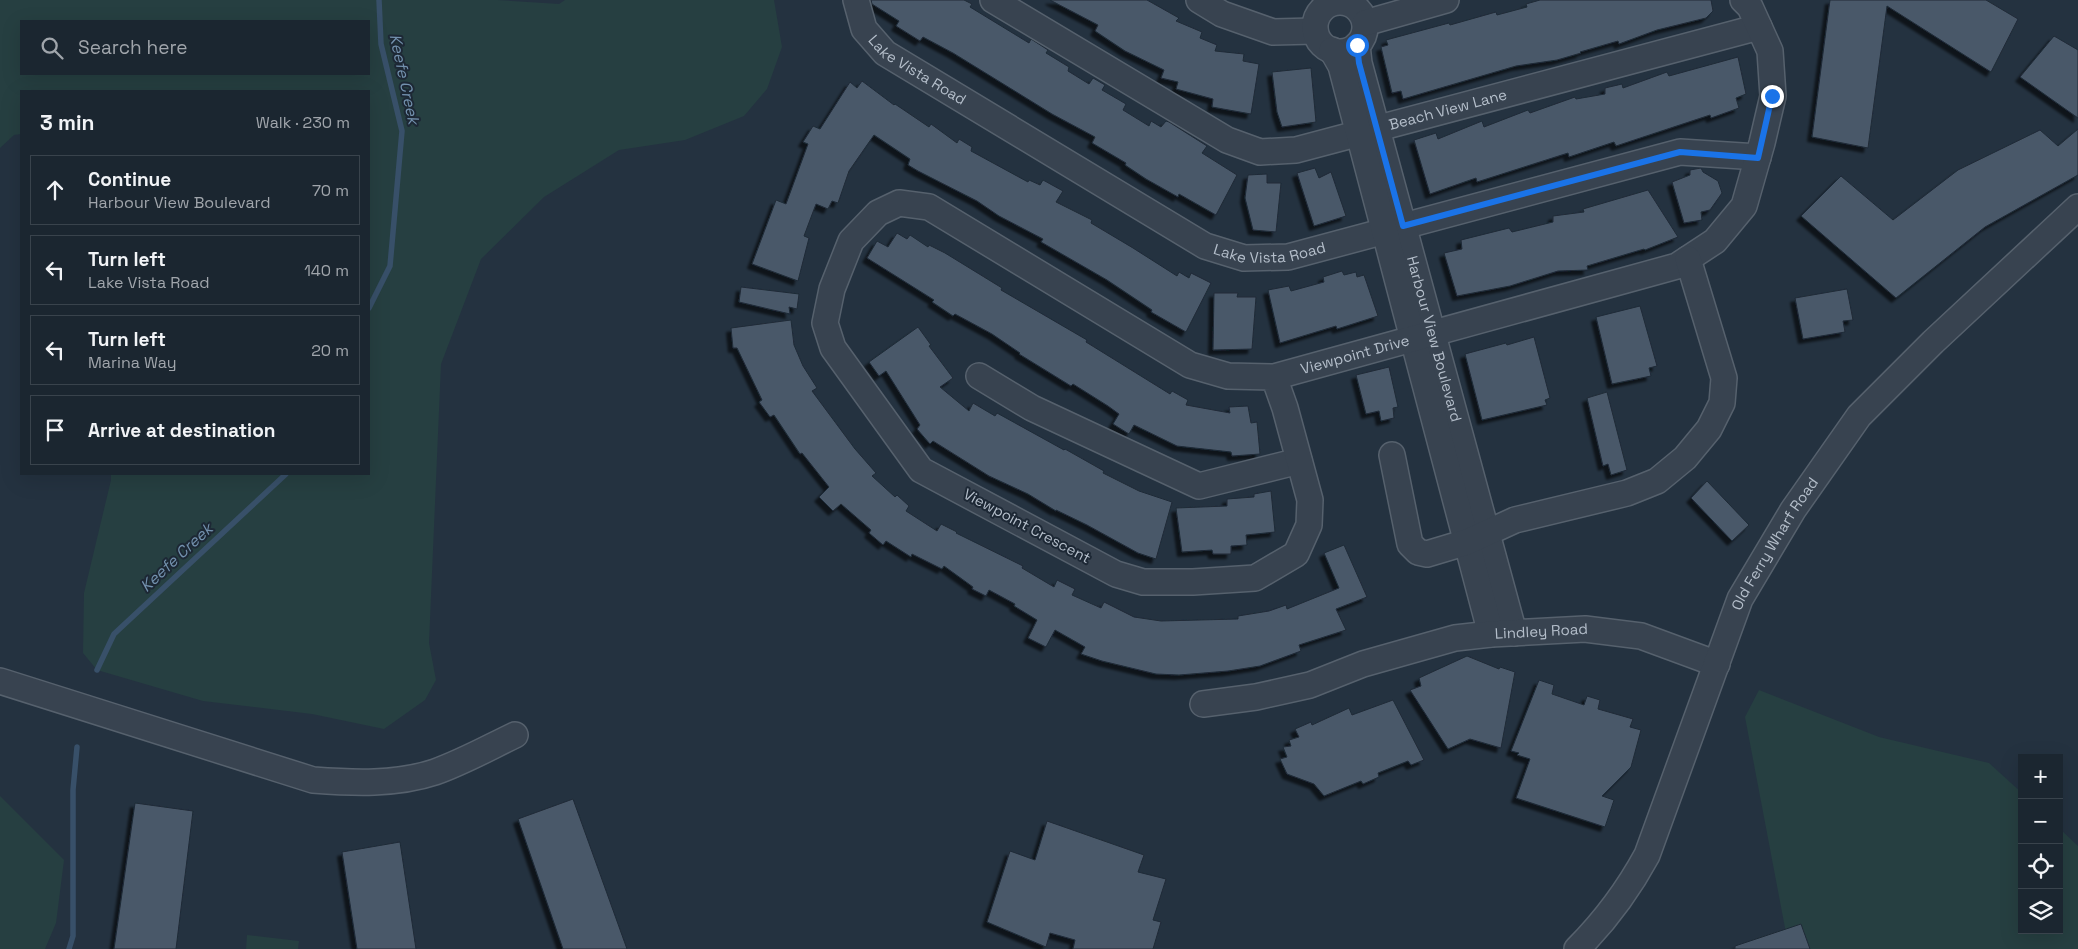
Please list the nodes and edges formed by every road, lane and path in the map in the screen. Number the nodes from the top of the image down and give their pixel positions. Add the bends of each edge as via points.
1 (856, 0) edge
2 (993, 0) edge
3 (1199, 0) edge
4 (1446, 0) edge
5 (1743, 0) edge
6 (1759, 27) junction
7 (1315, 31) junction
8 (1361, 34) junction
9 (1332, 50) junction
10 (1368, 131) junction
11 (1758, 158) junction
12 (929, 206) joint
13 (2078, 207) edge
14 (1394, 228) junction
15 (1688, 259) junction
16 (1423, 336) junction
17 (980, 376) dead end
18 (1274, 377) junction
19 (1392, 455) dead end
20 (1299, 461) junction
21 (1477, 538) junction
22 (1503, 633) junction
23 (1717, 664) junction
24 (0, 681) edge
25 (1203, 704) dead end
26 (515, 735) dead end
27 (1577, 949) edge

1 - 14 street, Lake Vista Road via 864,30 885,53 1206,246 1244,258 1288,257
2 - 10 street, Beach View Lane via 1227,140 1260,152 1296,150
3 - 7 street via 1222,14 1273,32
4 - 8 street
5 - 6 street, Viewpoint Drive
6 - 10 street, Beach View Lane
6 - 11 street, Viewpoint Drive via 1770,51 1772,96
7 - 8 street via 1317,17 1324,8 1340,2 1356,8 1362,15
7 - 9 street via 1318,39
8 - 9 street via 1349,50
8 - 10 street, Harbour View Boulevard via 1359,63
9 - 10 street, Harbour View Boulevard
10 - 14 street, Harbour View Boulevard
11 - 14 street, Lake Vista Road via 1680,152
11 - 15 street, Viewpoint Drive via 1744,206 1715,241
12 - 18 street, Viewpoint Drive via 1190,365 1228,376
12 - 20 street, Viewpoint Crescent via 899,203 878,213 851,241 832,289 825,323 833,348 921,470 1116,574 1143,582 1194,582 1255,578 1296,554 1309,525 1310,500
13 - 23 street, Old Ferry Wharf Road via 1859,416 1794,510 1740,599
14 - 16 street, Harbour View Boulevard
15 - 16 street, Viewpoint Drive via 1677,266
15 - 21 street via 1724,378 1722,403 1709,429 1685,458 1657,481 1627,492 1515,520
16 - 18 street, Viewpoint Drive
16 - 21 street, Harbour View Boulevard
17 - 20 street via 1032,408 1199,486
18 - 20 street, Viewpoint Crescent
19 - 21 street via 1410,544 1418,552 1427,554
21 - 22 street, Harbour View Boulevard
22 - 23 street, Lindley Road via 1585,629 1641,636
22 - 25 street, Lindley Road via 1455,638 1363,664 1310,685
23 - 27 street, Old Ferry Wharf Road via 1647,855 1610,914
24 - 26 street via 314,780 354,783 397,780 433,772

